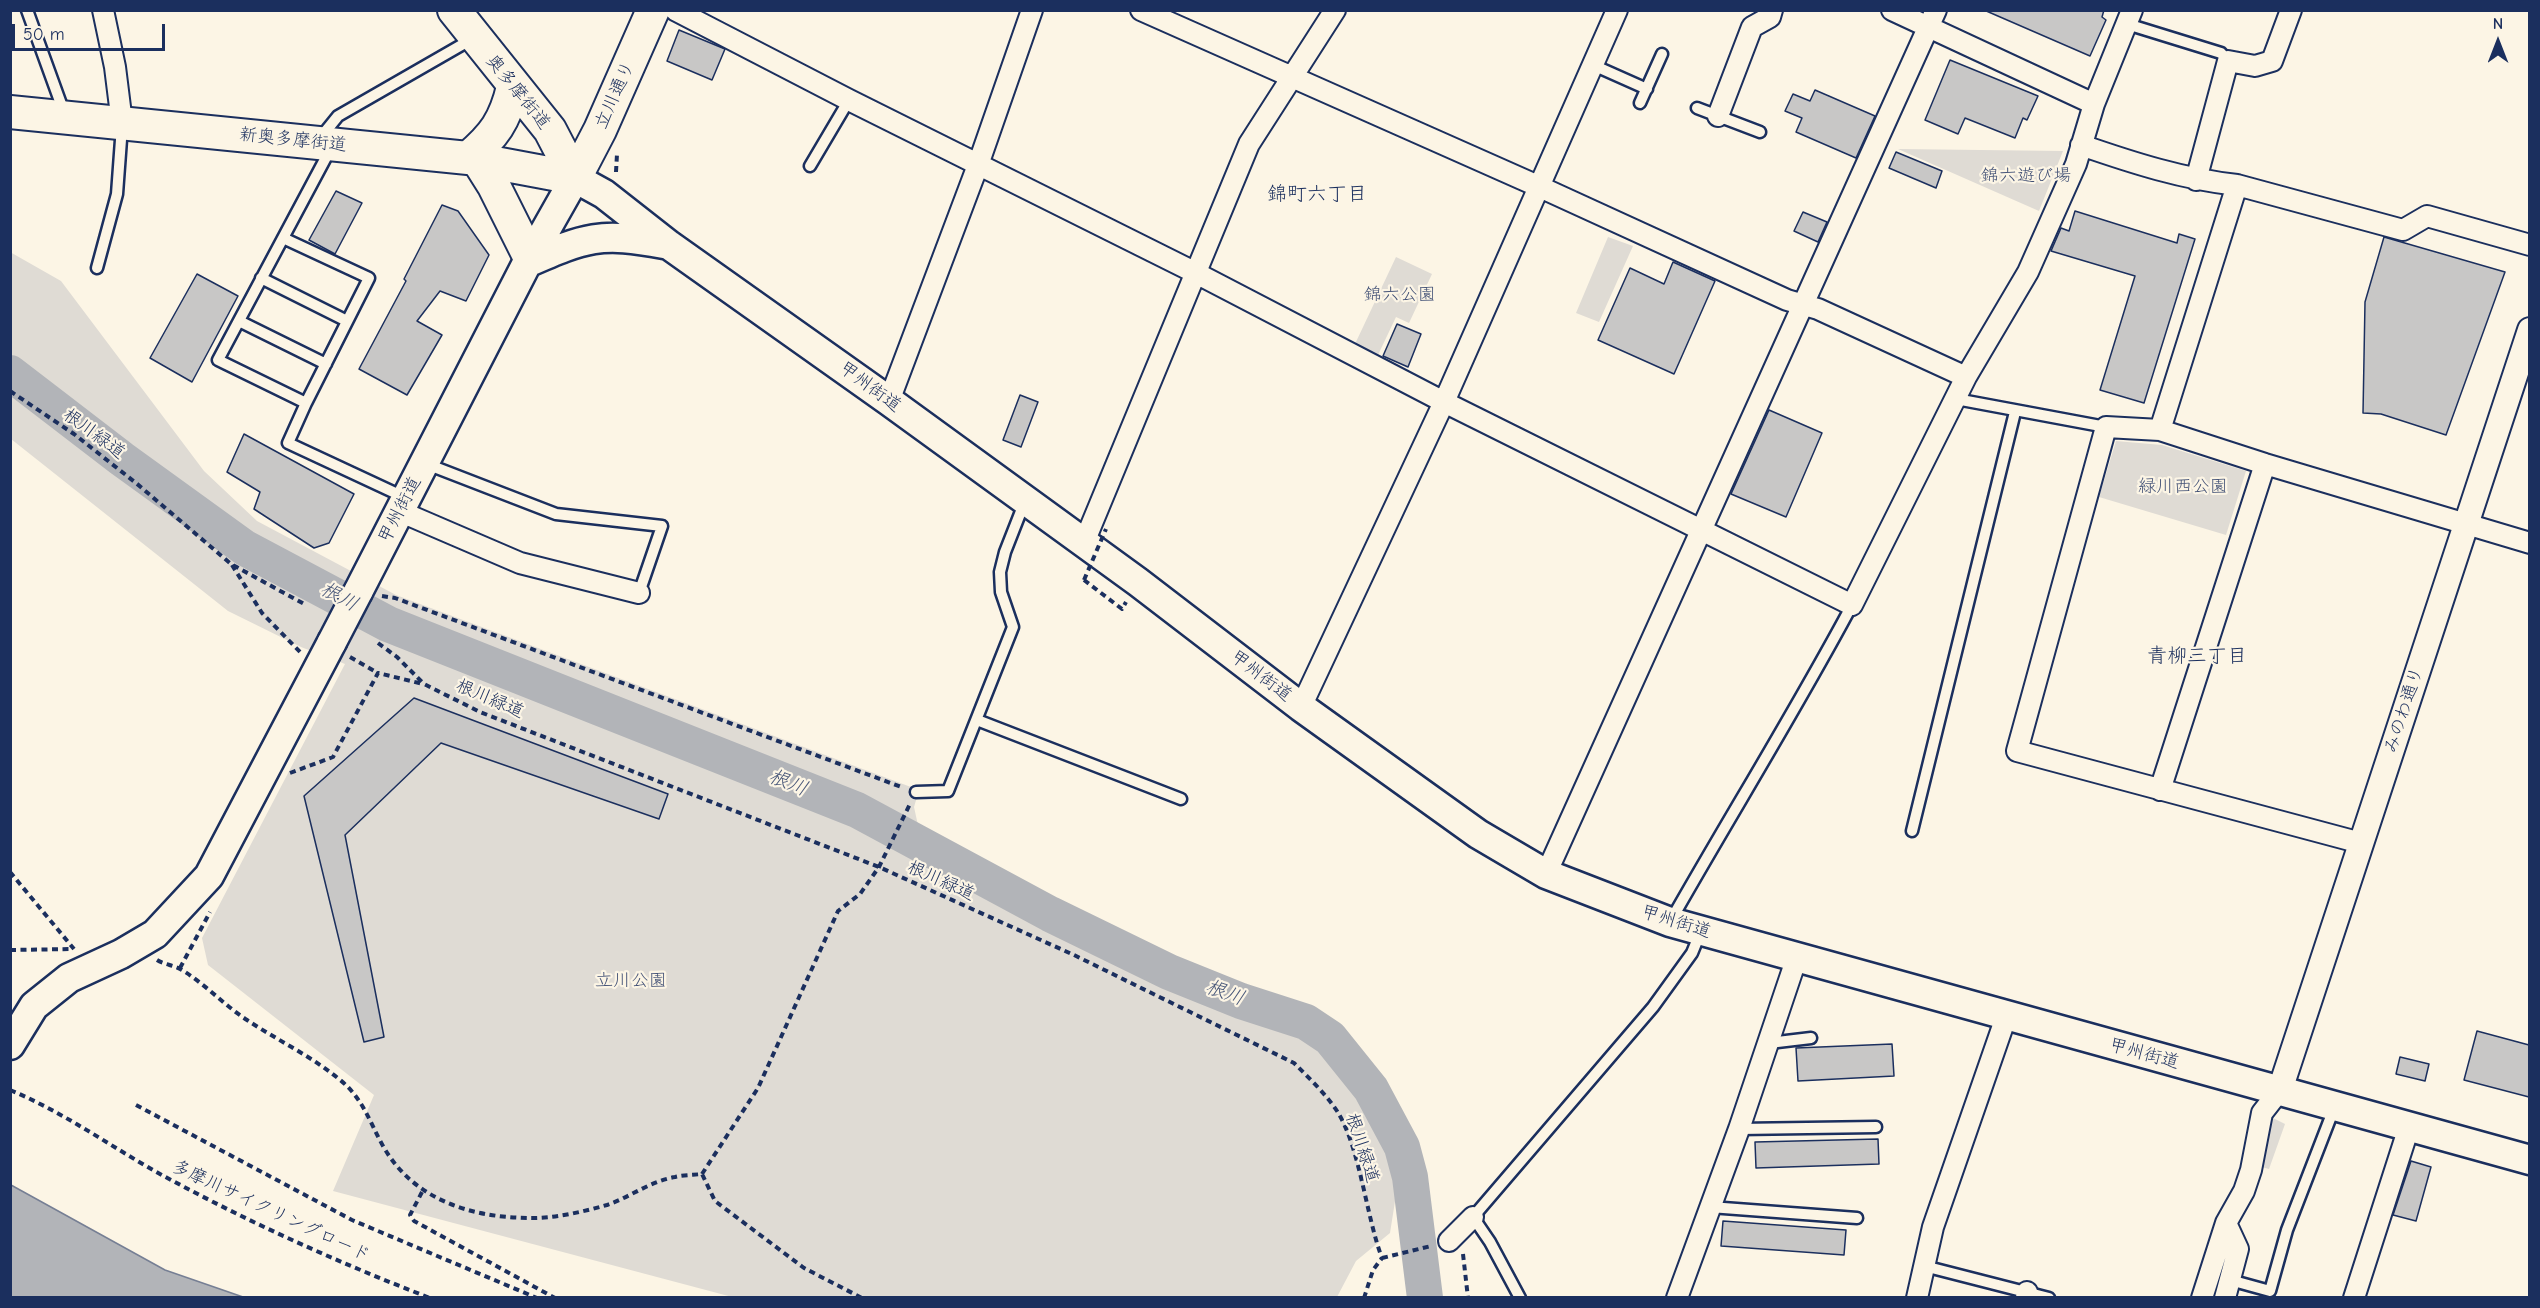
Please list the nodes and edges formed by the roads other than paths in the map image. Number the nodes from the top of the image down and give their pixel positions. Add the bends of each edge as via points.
1 (27, 10) edge
2 (103, 10) edge
3 (454, 10) edge
4 (653, 10) edge
5 (675, 10) edge
6 (1032, 10) edge
7 (1141, 10) edge
8 (1335, 10) edge
9 (1617, 10) edge
10 (1772, 10) edge
11 (1892, 10) edge
12 (2291, 10) edge
13 (2129, 17) edge
14 (1932, 19) edge
15 (475, 38) junction
16 (1662, 54) dead end
17 (2228, 61) junction
18 (1593, 65) junction
19 (1292, 76) junction
20 (513, 87) junction
21 (1647, 89) junction
22 (849, 100) junction
23 (1640, 103) dead end
24 (2094, 104) junction
25 (1697, 108) dead end
26 (10, 112) edge
27 (1718, 116) junction
28 (66, 118) junction
29 (122, 123) junction
30 (1760, 132) dead end
31 (325, 143) junction
32 (2081, 145) junction
33 (472, 159) junction
34 (978, 165) junction
35 (810, 166) dead end
36 (575, 178) junction
37 (2196, 180) junction
38 (2237, 185) junction
39 (1540, 187) junction
40 (283, 238) junction
41 (669, 245) junction
42 (2529, 245) edge
43 (529, 261) junction
44 (97, 268) dead end
45 (1194, 272) junction
46 (261, 278) junction
47 (1803, 305) junction
48 (239, 321) junction
49 (347, 321) junction
50 (2529, 330) edge
51 (326, 364) junction
52 (1966, 377) junction
53 (1956, 399) junction
54 (890, 401) junction
55 (1444, 402) junction
56 (306, 403) junction
57 (2015, 412) junction
58 (2106, 427) junction
59 (2160, 430) junction
60 (424, 463) junction
61 (2265, 464) junction
62 (1025, 501) junction
63 (403, 505) junction
64 (2467, 523) junction
65 (1703, 530) junction
66 (2529, 543) edge
67 (1083, 545) junction
68 (639, 593) joint
69 (1852, 605) junction
70 (1301, 706) junction
71 (977, 720) junction
72 (2160, 790) junction
73 (916, 792) road end
74 (1181, 799) dead end
75 (1911, 831) dead end
76 (2361, 843) junction
77 (1546, 874) junction
78 (1670, 922) junction
79 (1702, 931) junction
80 (1797, 957) junction
81 (2006, 1017) junction
82 (1811, 1038) dead end
83 (1769, 1043) junction
84 (10, 1045) edge
85 (2280, 1090) junction
86 (2336, 1106) junction
87 (1876, 1127) dead end
88 (2409, 1127) junction
89 (1739, 1129) junction
90 (2529, 1160) edge
91 (1710, 1208) junction
92 (1473, 1216) junction
93 (1857, 1218) dead end
94 (2226, 1223) junction
95 (1449, 1239) road end
96 (1924, 1266) junction
97 (2228, 1289) edge
98 (2027, 1295) edge
99 (1520, 1298) edge
100 (1677, 1298) edge
101 (1917, 1298) edge
102 (2049, 1298) edge
103 (2202, 1298) edge
104 (2354, 1298) edge

1 - 28 lane
2 - 29 street
3 - 15 main road, 奥多摩街道
4 - 36 main road, 立川通り
5 - 22 street
6 - 34 street
7 - 19 street
8 - 19 street
9 - 18 street
10 - 27 street via 1770,17 1752,27
11 - 14 street
12 - 17 street via 2272,61 2255,66
13 - 17 lane via 2221,53
13 - 24 street
14 - 24 street
14 - 47 street
15 - 20 main road, 奥多摩街道
15 - 31 lane via 338,116
16 - 21 lane
17 - 37 street
18 - 21 lane
18 - 39 street
19 - 39 street
19 - 45 street via 1249,144
20 - 33 main road via 508,110 491,139
20 - 36 main road, 奥多摩街道 via 550,130
21 - 23 lane
22 - 34 street
22 - 35 lane
24 - 32 street
25 - 27 lane
26 - 28 main road, 新奥多摩街道
27 - 30 lane
28 - 29 main road, 新奥多摩街道
29 - 31 main road, 新奥多摩街道
29 - 44 lane via 117,194
31 - 33 main road, 新奥多摩街道
31 - 40 lane
32 - 37 street
32 - 52 street via 2028,272
33 - 36 main road, 新奥多摩街道
33 - 43 main road via 494,186
34 - 45 street
34 - 54 street
36 - 41 main road, 甲州街道 via 604,194
36 - 43 main road, 甲州街道
37 - 38 street
38 - 42 street via 2403,230 2427,216
38 - 59 street
39 - 47 street
39 - 55 street
40 - 46 lane
40 - 49 lane via 369,278
41 - 43 main road via 603,236 581,240
41 - 54 main road, 甲州街道
43 - 60 main road, 甲州街道
45 - 55 street
45 - 67 street
46 - 48 lane
46 - 49 lane
47 - 52 street
47 - 65 street
48 - 51 lane
48 - 56 lane via 218,360
49 - 51 lane
50 - 64 street, みのわ通り
51 - 56 lane
52 - 53 street
53 - 57 lane
53 - 69 street
54 - 62 main road, 甲州街道
55 - 65 street
55 - 70 street
56 - 63 lane via 288,443
57 - 58 lane via 2082,420
57 - 75 lane
58 - 59 street
58 - 72 street via 2017,751
59 - 61 street
60 - 63 main road, 甲州街道
60 - 68 lane via 556,514 662,526
61 - 64 street
61 - 72 street
62 - 67 main road, 甲州街道
62 - 71 lane via 1000,572 1013,627
63 - 68 street via 520,563
63 - 84 main road, 甲州街道, bridge via 371,592 338,648 316,669 209,876 155,934 69,978 34,1005
64 - 66 street
64 - 76 street, みのわ通り
65 - 69 street
65 - 77 street
67 - 70 main road, 甲州街道
69 - 78 lane via 1817,672
70 - 77 main road, 甲州街道 via 1478,834
71 - 73 lane via 948,791
71 - 74 lane
72 - 76 street
76 - 85 street, みのわ通り
77 - 78 main road, 甲州街道
78 - 79 main road, 甲州街道
79 - 80 main road, 甲州街道
79 - 92 lane via 1692,953 1653,1007
80 - 81 main road, 甲州街道
80 - 83 street
81 - 85 main road, 甲州街道
81 - 96 street via 1933,1227
82 - 83 lane
83 - 89 street
85 - 86 main road, 甲州街道
85 - 94 street via 2262,1113 2244,1191
86 - 88 main road, 甲州街道
86 - 97 lane via 2287,1230 2270,1291
87 - 89 lane
88 - 90 main road, 甲州街道
88 - 104 street
89 - 91 street
91 - 93 lane
91 - 100 street
92 - 95 street
92 - 99 lane
94 - 97 street via 2238,1249
94 - 103 street
96 - 98 lane
96 - 101 street
98 - 102 lane

